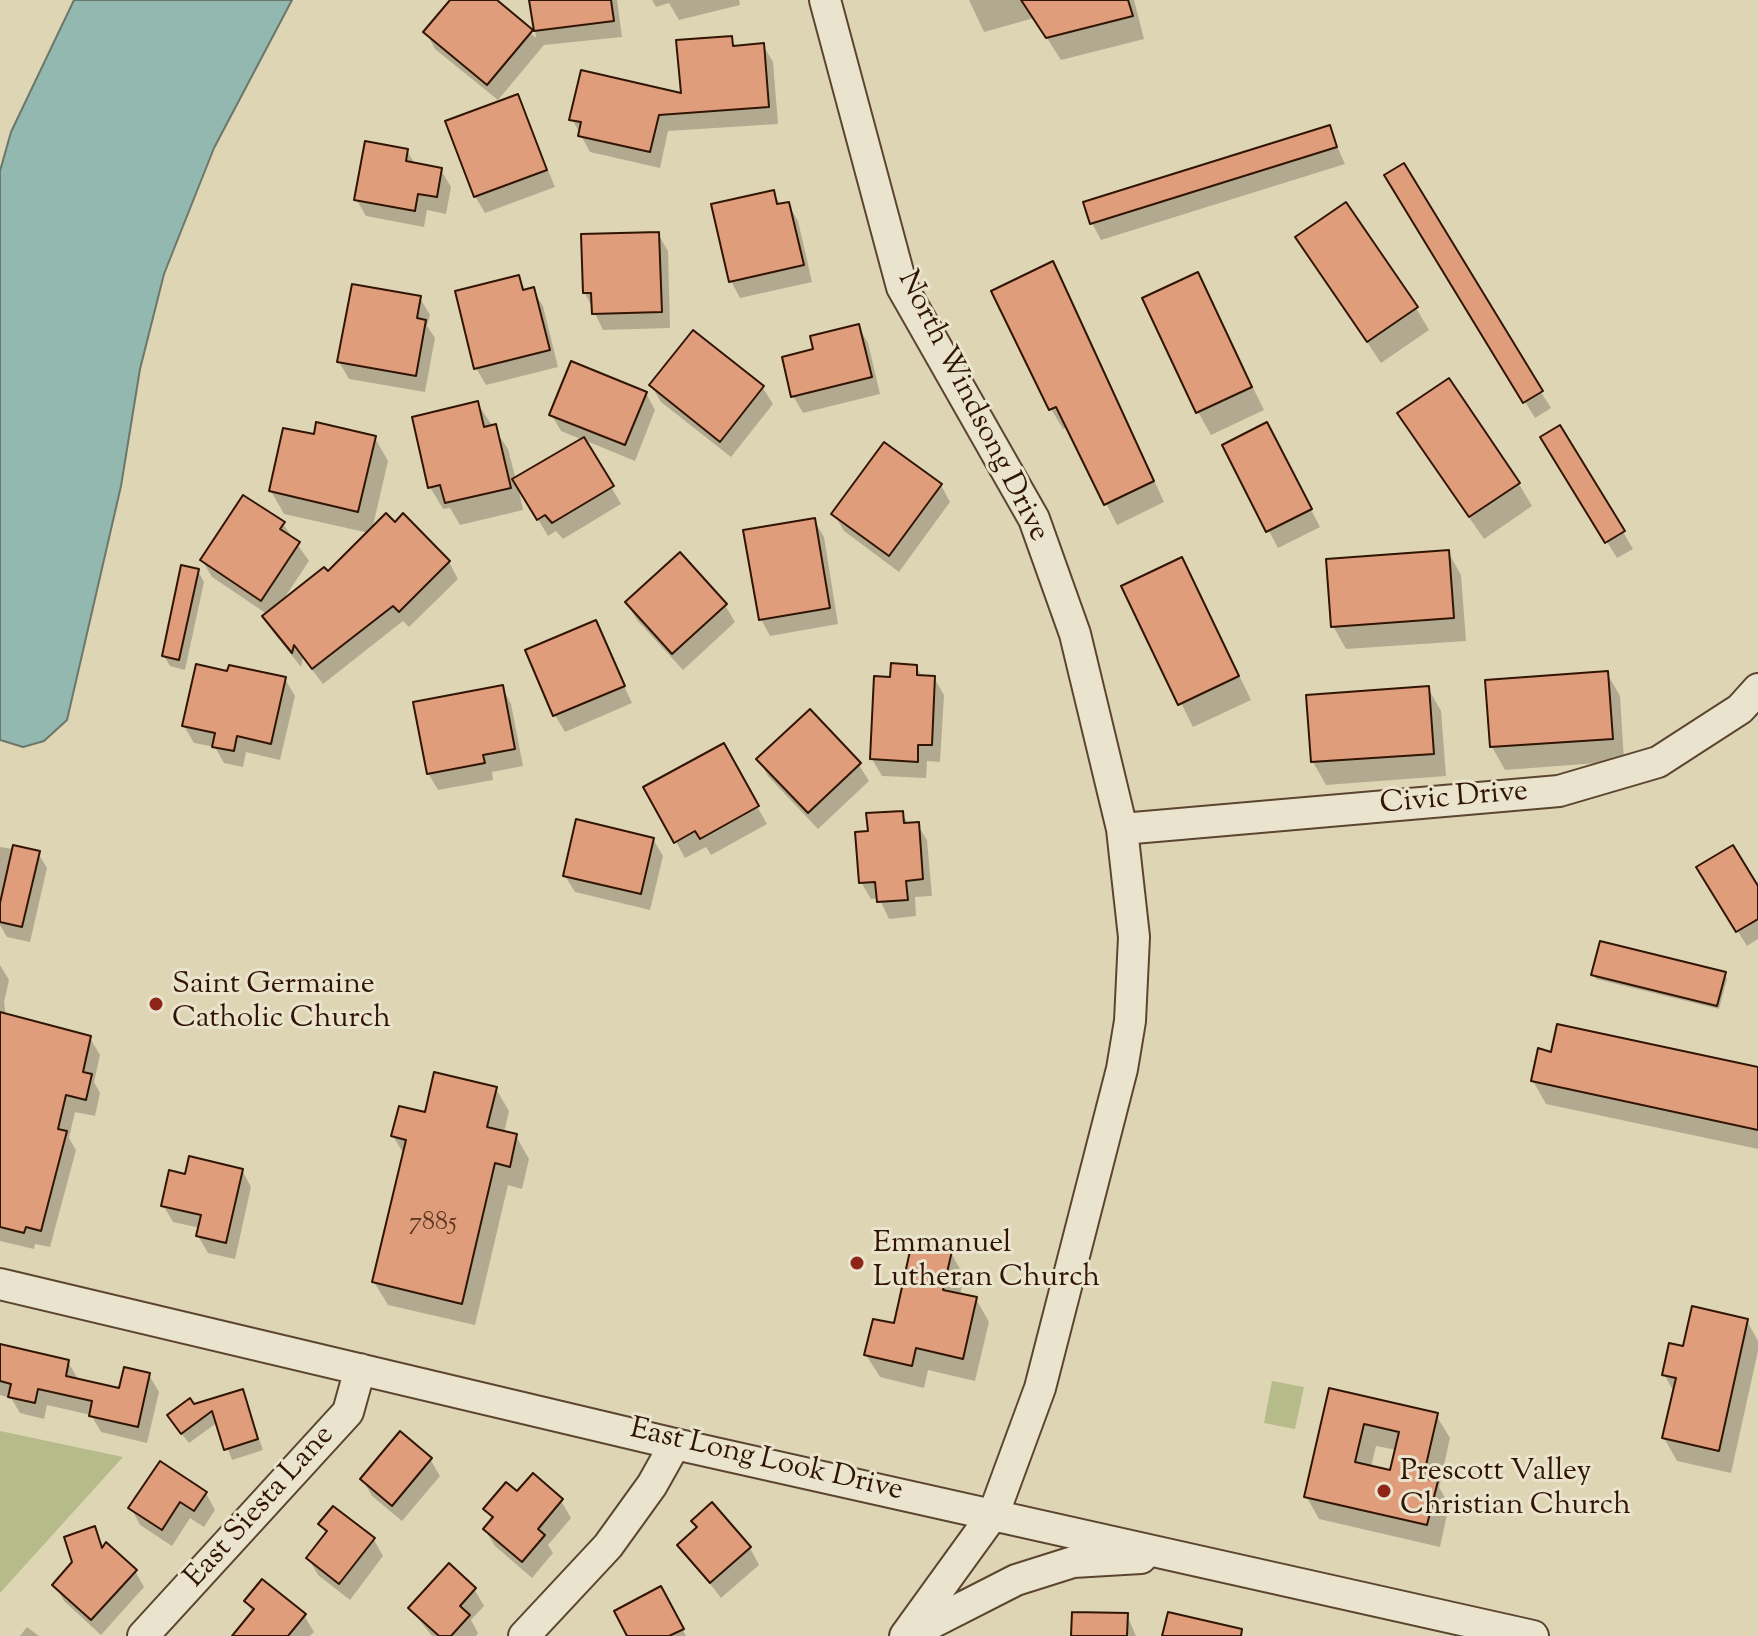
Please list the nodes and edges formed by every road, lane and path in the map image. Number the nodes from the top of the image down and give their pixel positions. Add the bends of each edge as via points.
1 (825, 0) edge
2 (1758, 689) edge
3 (1122, 829) junction
4 (0, 1284) edge
5 (360, 1369) junction
6 (675, 1444) junction
7 (994, 1513) junction
8 (1201, 1561) junction
9 (143, 1636) edge
10 (524, 1636) edge
11 (906, 1636) edge
12 (1533, 1636) edge

1 - 3 street, North Windsong Drive via 902,287 1034,519 1075,634
2 - 3 street, Civic Drive via 1740,709 1658,762 1559,791
3 - 7 street, North Windsong Drive via 1134,937 1122,1069 1040,1388
4 - 5 street, East Long Look Drive
5 - 6 street, East Long Look Drive
5 - 9 street, East Siesta Lane via 348,1412
6 - 7 street, East Long Look Drive
6 - 10 street via 608,1546
7 - 8 street, East Long Look Drive
7 - 11 street, North Windsong Drive
8 - 11 street via 1122,1557 1073,1562 1016,1580
8 - 12 street, East Long Look Drive

